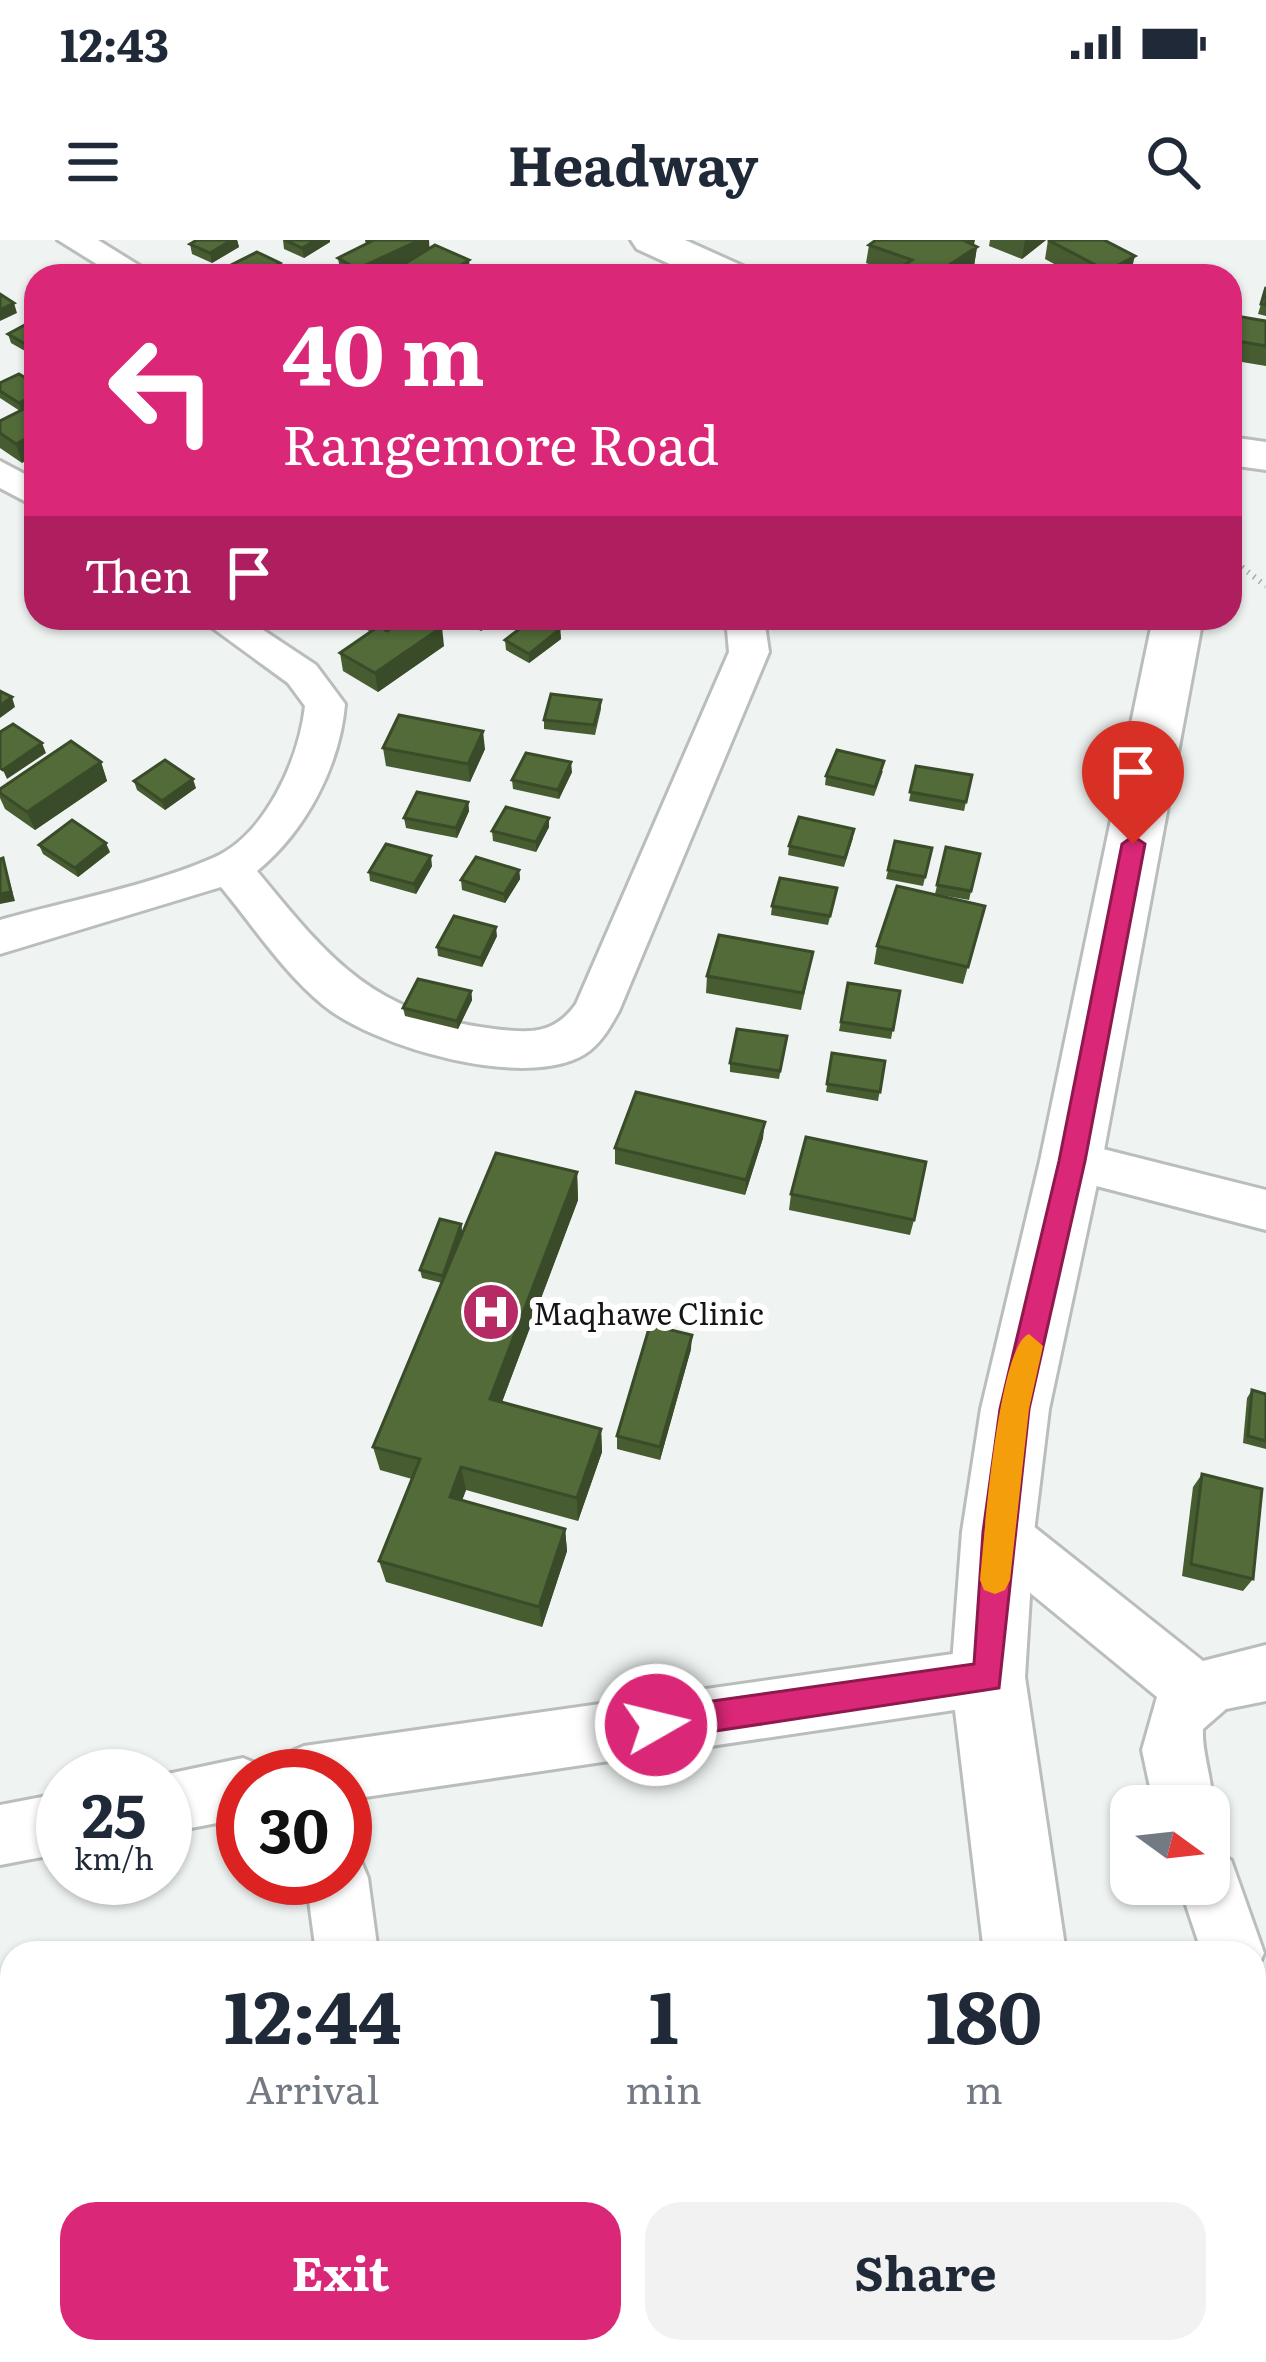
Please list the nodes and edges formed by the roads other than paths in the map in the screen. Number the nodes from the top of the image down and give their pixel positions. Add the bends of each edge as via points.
1 (74, 240) edge
2 (651, 240) edge
3 (118, 264) edge
4 (704, 264) edge
5 (236, 630) edge
6 (746, 630) edge
7 (1176, 630) edge
8 (230, 868) junction
9 (0, 937) edge
10 (1072, 1161) junction
11 (1266, 1210) edge
12 (998, 1532) junction
13 (1266, 1673) edge
14 (988, 1677) junction
15 (1195, 1691) junction
16 (372, 1767) edge
17 (1180, 1785) edge
18 (36, 1828) edge
19 (0, 1835) edge
20 (341, 1905) edge
21 (1217, 1905) edge
22 (346, 1941) edge
23 (1022, 1941) edge
24 (1229, 1941) edge

1 - 3 street
2 - 4 street
5 - 8 street via 302,674 326,704 318,746 270,836
6 - 8 street via 748,652 596,1011 560,1046 444,1037 358,1006
7 - 10 street
8 - 9 street
10 - 11 street
10 - 12 street via 1015,1409
12 - 14 street
12 - 15 street
13 - 15 street
14 - 16 street
14 - 23 street
15 - 17 street via 1171,1738
18 - 19 street
20 - 22 street
21 - 24 street

